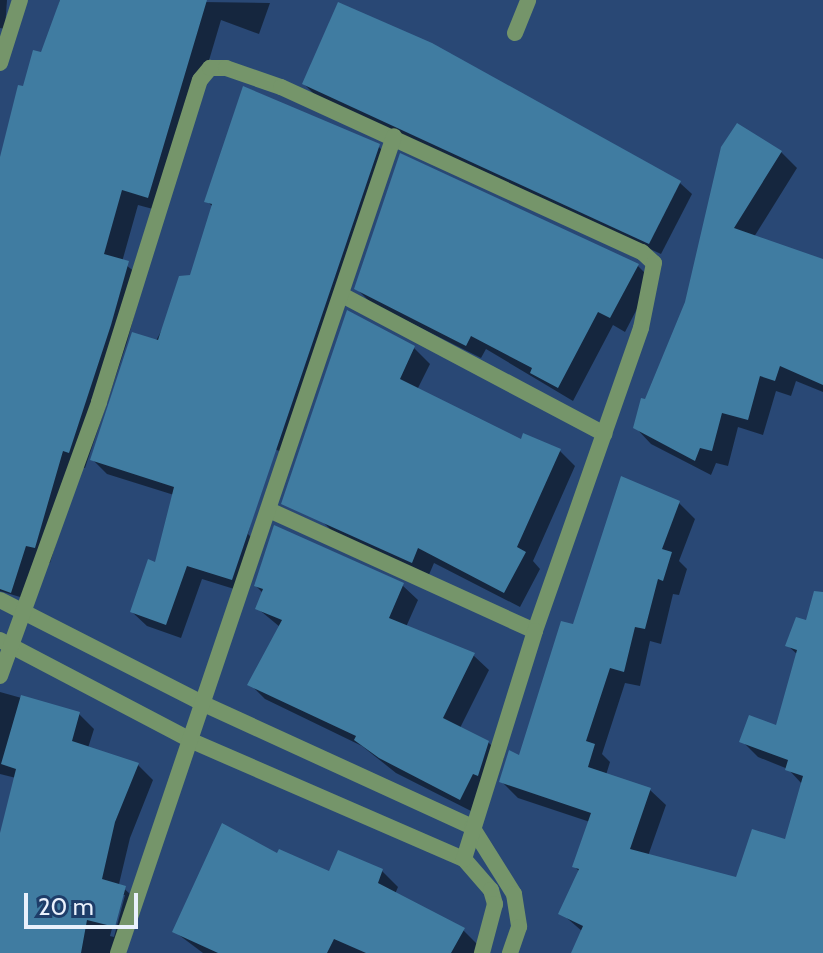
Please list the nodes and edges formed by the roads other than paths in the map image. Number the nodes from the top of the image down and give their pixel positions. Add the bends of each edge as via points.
1 (20, 0) edge
2 (528, 0) edge
3 (515, 33) dead end
4 (1, 58) edge
5 (394, 136) junction
6 (342, 295) junction
7 (604, 434) junction
8 (269, 510) junction
9 (0, 600) edge
10 (22, 611) junction
11 (535, 631) junction
12 (5, 643) edge
13 (0, 676) edge
14 (206, 705) junction
15 (192, 741) junction
16 (472, 827) junction
17 (464, 859) junction
18 (118, 953) edge
19 (482, 953) edge
20 (510, 953) edge

1 - 4 street
2 - 3 street
5 - 6 street
5 - 7 street via 642,252 654,263 641,328
5 - 10 street via 226,68 210,68 200,80 99,402
6 - 7 street
6 - 8 street
7 - 11 street
8 - 11 street
8 - 14 street
9 - 10 street
10 - 12 street
10 - 14 street
11 - 16 street
12 - 13 street
12 - 15 street
14 - 15 street
14 - 16 street
15 - 17 street
15 - 18 street
16 - 17 street
16 - 20 street via 507,875 514,894 519,927
17 - 19 street via 491,890 495,904

